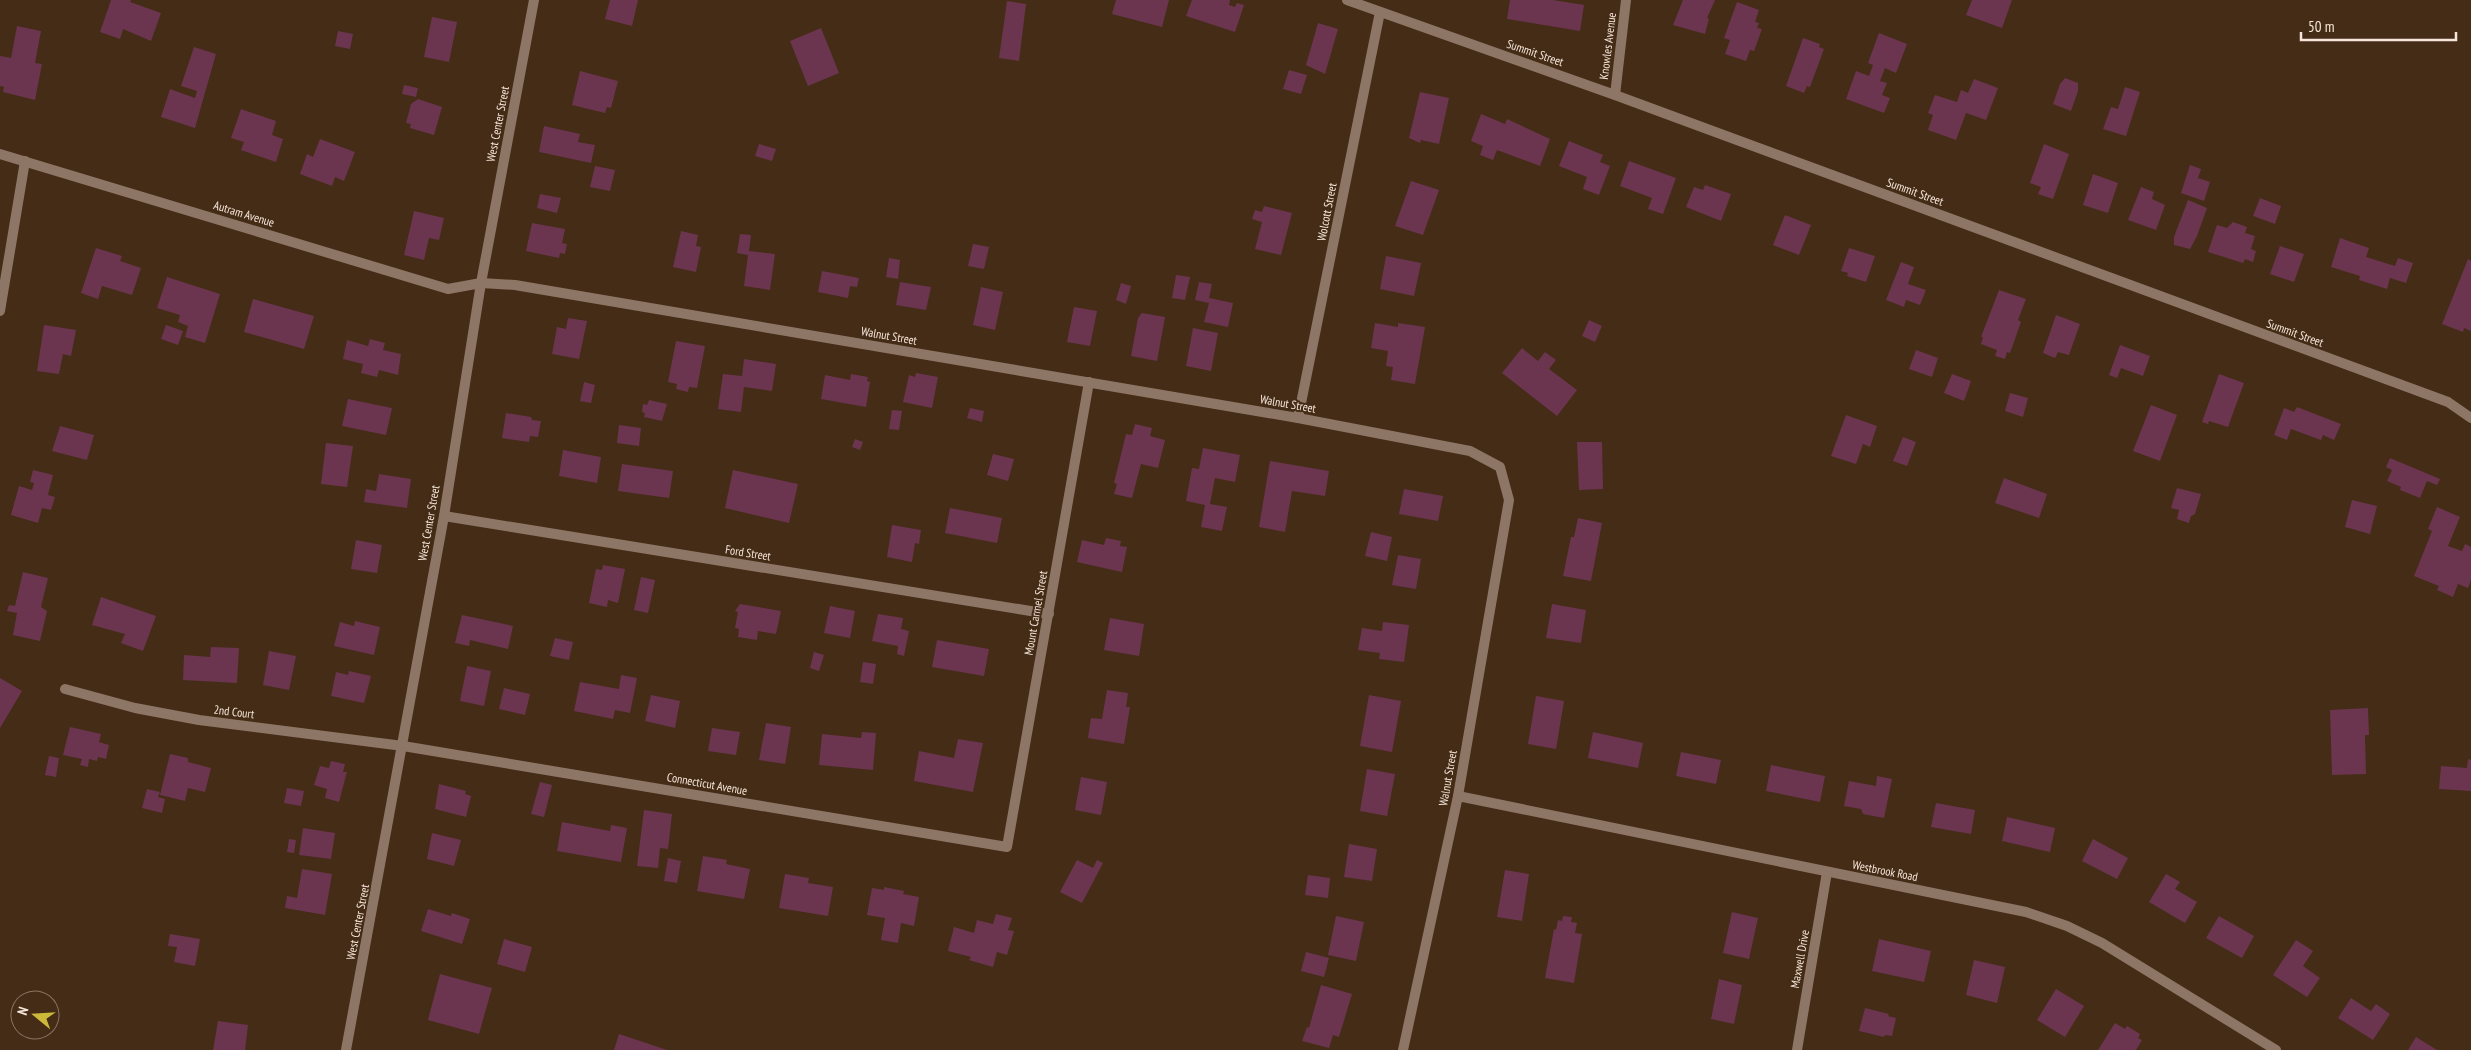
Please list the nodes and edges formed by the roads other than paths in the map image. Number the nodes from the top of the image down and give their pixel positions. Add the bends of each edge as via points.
1 (534, 0) edge
2 (1347, 0) edge
3 (1626, 0) edge
4 (1380, 12) junction
5 (1614, 95) junction
6 (0, 154) edge
7 (25, 161) junction
8 (481, 283) junction
9 (0, 311) edge
10 (1088, 382) junction
11 (1298, 418) junction
12 (2471, 418) edge
13 (444, 516) junction
14 (1049, 614) junction
15 (65, 689) dead end
16 (403, 746) junction
17 (1458, 796) junction
18 (1007, 847) joint
19 (1827, 872) junction
20 (346, 1050) edge
21 (1403, 1050) edge
22 (1797, 1050) edge
23 (2276, 1050) edge

1 - 8 street, West Center Street
2 - 4 street, Summit Street
3 - 5 street, Knowles Avenue
4 - 5 street, Summit Street
4 - 11 street, Wolcott Street
5 - 12 street, Summit Street via 2448,402
6 - 7 street, Autram Avenue
7 - 8 street, Autram Avenue via 448,289
7 - 9 street
8 - 10 street, Walnut Street via 515,285
8 - 13 street, West Center Street
10 - 11 street, Walnut Street
10 - 14 street, Mount Carmel Street
11 - 17 street, Walnut Street via 1470,451 1500,466 1509,500
13 - 14 street, Ford Street
13 - 16 street, West Center Street
14 - 18 street, Mount Carmel Street
15 - 16 street, 2nd Court via 135,708 199,720
16 - 18 street, Connecticut Avenue
16 - 20 street, West Center Street
17 - 19 street, Westbrook Road
17 - 21 street, Walnut Street
19 - 22 street, Maxwell Drive
19 - 23 street, Westbrook Road via 2026,912 2067,926 2102,943

